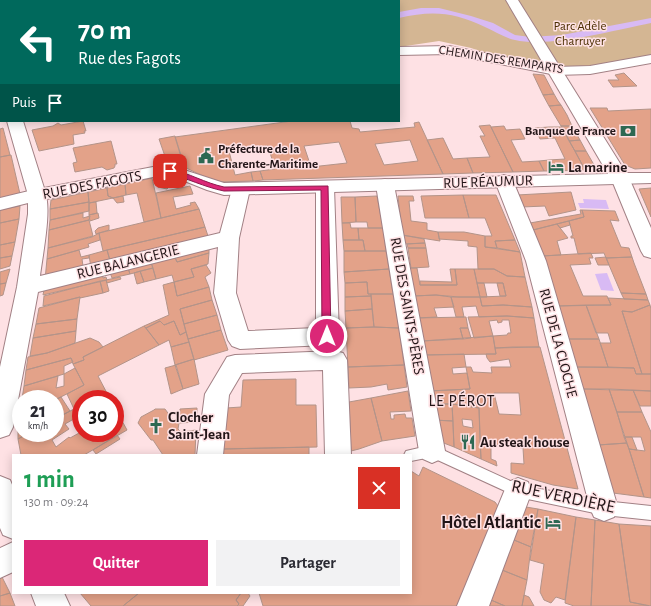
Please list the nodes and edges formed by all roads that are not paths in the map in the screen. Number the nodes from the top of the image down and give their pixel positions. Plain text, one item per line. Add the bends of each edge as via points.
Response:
1 (512, 0) edge
2 (400, 51) edge
3 (651, 59) edge
4 (556, 71) junction
5 (15, 122) edge
6 (620, 178) junction
7 (651, 178) edge
8 (504, 181) junction
9 (385, 185) junction
10 (325, 187) junction
11 (241, 189) junction
12 (37, 195) junction
13 (0, 204) edge
14 (229, 238) junction
15 (650, 246) edge
16 (28, 286) junction
17 (7, 359) edge
18 (0, 427) edge
19 (421, 453) edge
20 (210, 454) edge
21 (338, 454) edge
22 (0, 489) edge
23 (518, 491) junction
24 (604, 508) junction
25 (651, 513) edge
26 (12, 523) edge
27 (12, 557) edge
28 (0, 563) edge
29 (473, 606) edge

1 - 4 street
2 - 4 street, CHEMIN DES REMPARTS via 449,50
3 - 4 street, CHEMIN DES REMPARTS via 590,70
4 - 6 street
5 - 12 street
6 - 7 street, RUE RÉAUMUR
6 - 8 street, RUE RÉAUMUR
6 - 15 street
8 - 9 street, RUE RÉAUMUR
8 - 24 street, RUE DE LA CLOCHE via 536,261
9 - 10 street, RUE RÉAUMUR
9 - 19 street, RUE DES SAINTS-PÈRES
10 - 11 street, RUE DES FAGOTS
10 - 14 street via 327,336 240,340 225,293
11 - 12 street, RUE DES FAGOTS via 212,186 170,171 153,172
11 - 14 street
12 - 13 street, RUE DES FAGOTS
12 - 16 street via 38,214
14 - 16 street, RUE BALANGERIE
16 - 17 street
17 - 18 street
19 - 23 lane, RUE VERDIÈRE
20 - 21 street via 217,394 235,364 335,360
22 - 26 street
23 - 24 lane, RUE VERDIÈRE
23 - 29 street
24 - 25 lane, RUE VERDIÈRE
27 - 28 street

